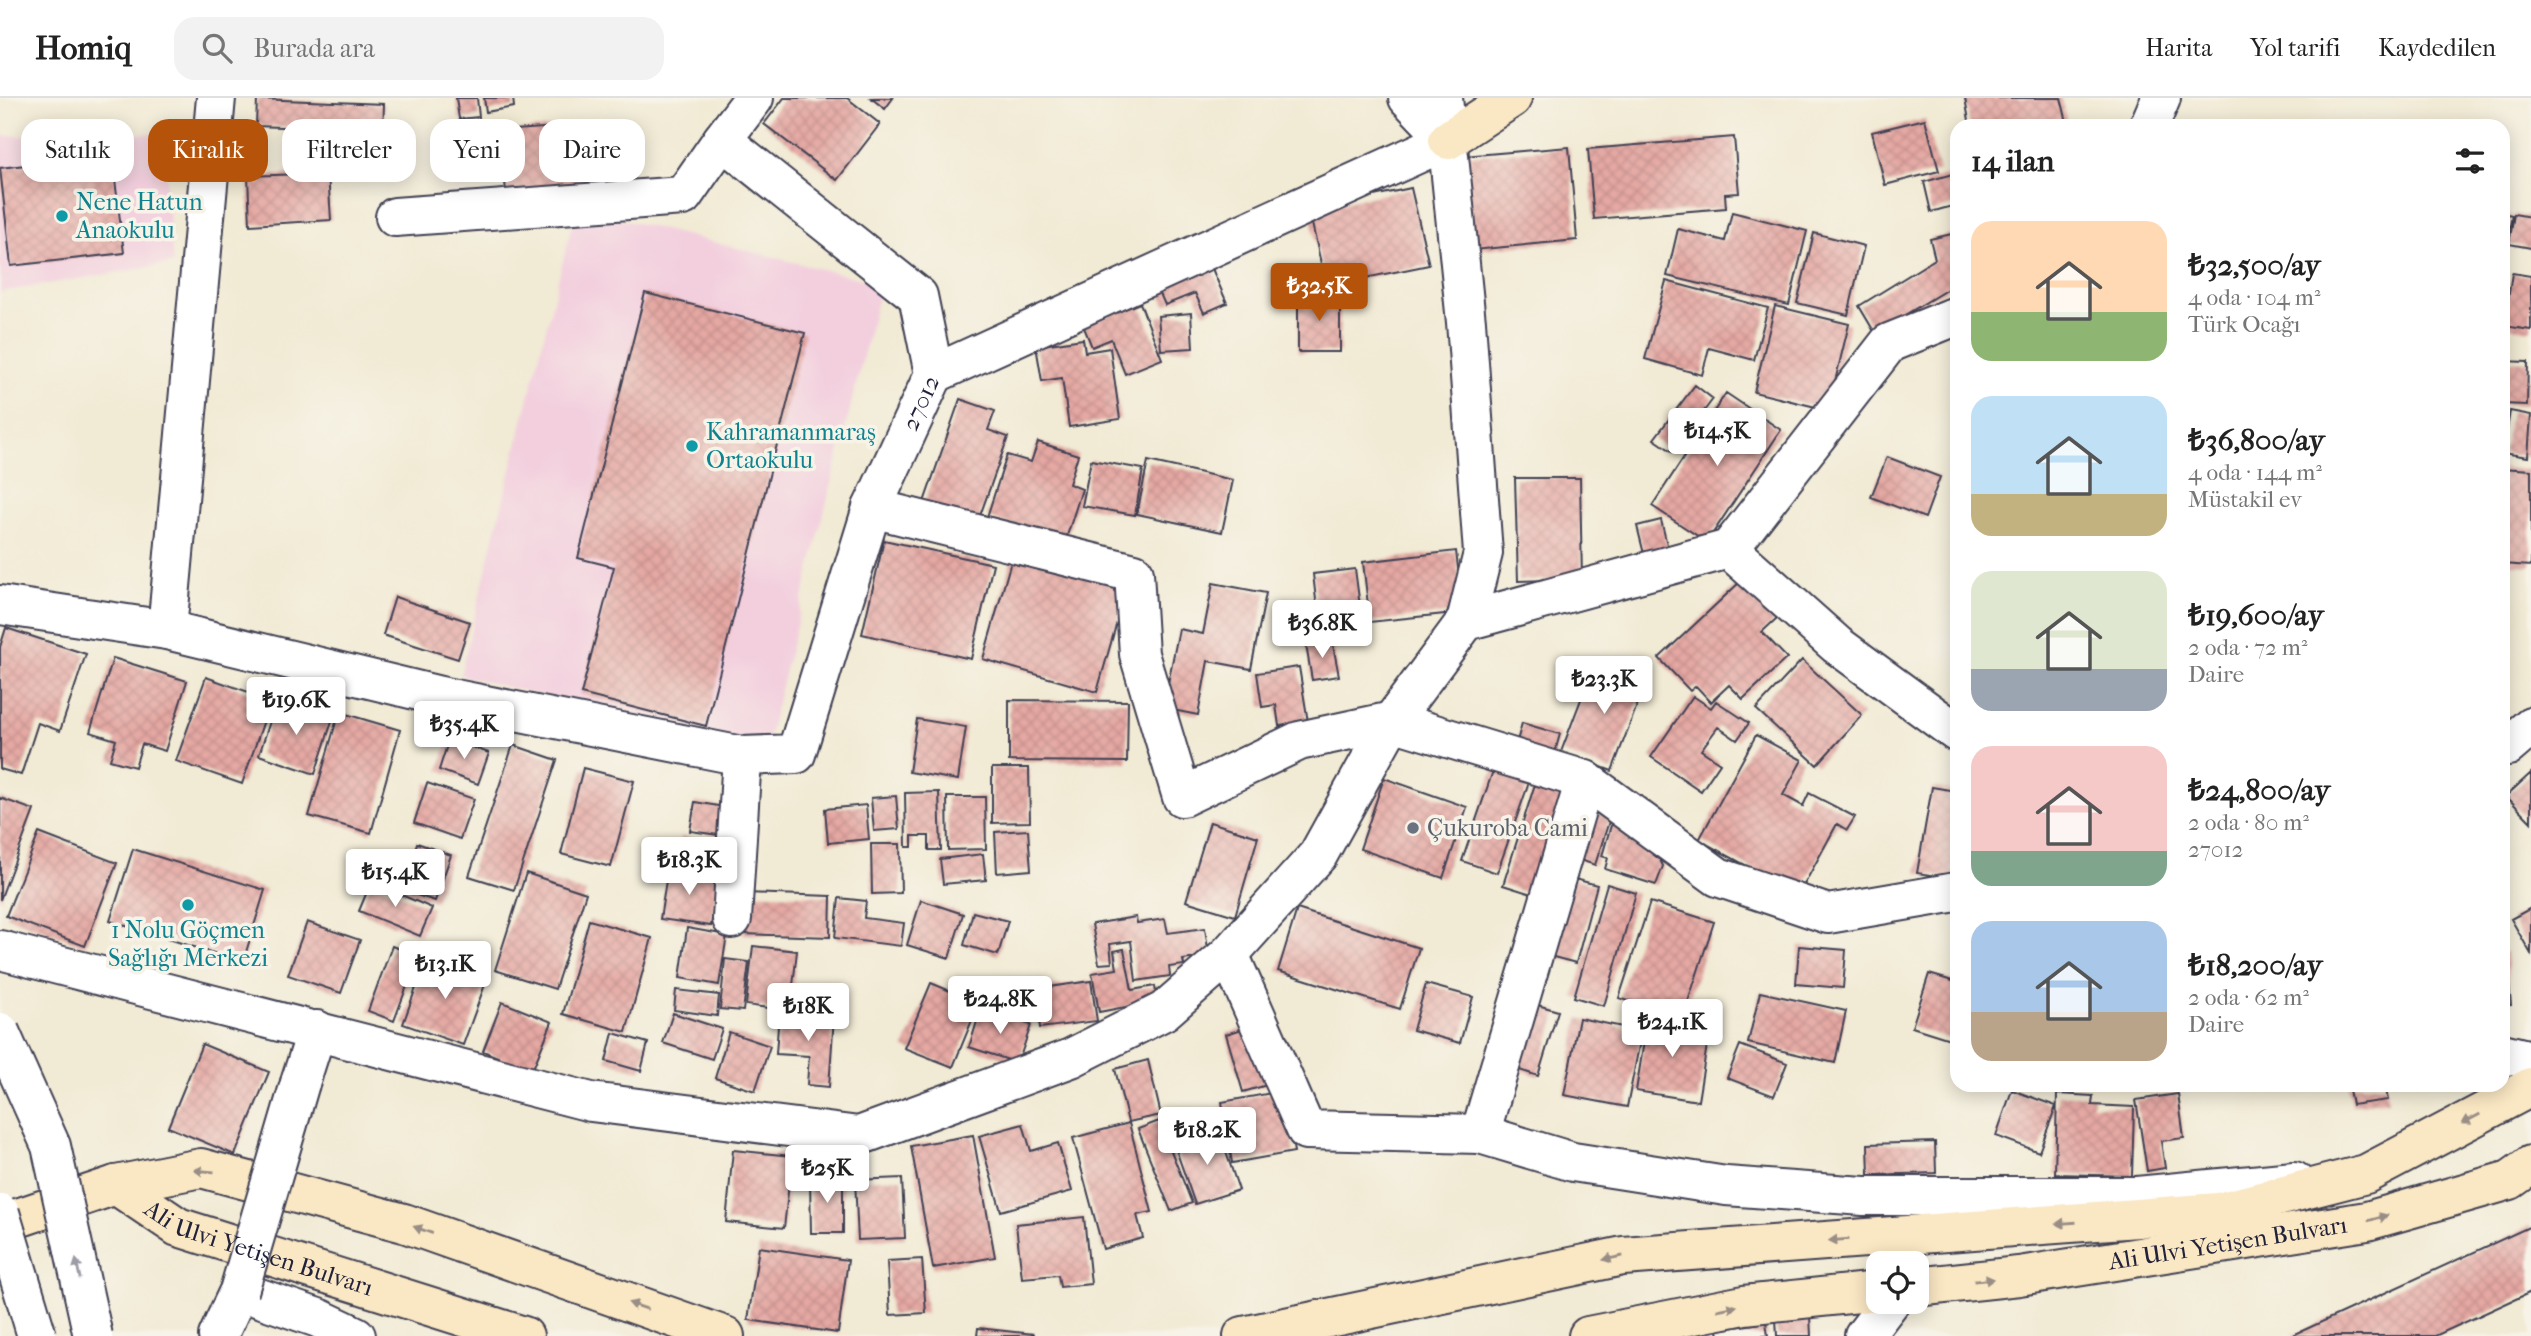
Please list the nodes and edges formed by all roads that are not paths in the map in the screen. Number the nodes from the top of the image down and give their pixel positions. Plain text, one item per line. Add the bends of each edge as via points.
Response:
1 (216, 98) edge
2 (754, 98) edge
3 (1408, 98) edge
4 (1443, 98) edge
5 (1512, 98) edge
6 (2161, 98) edge
7 (2152, 119) edge
8 (722, 140) junction
9 (1448, 140) junction
10 (395, 217) dead end
11 (1950, 318) edge
12 (934, 374) junction
13 (872, 508) junction
14 (1729, 549) junction
15 (0, 605) edge
16 (1466, 621) junction
17 (167, 630) junction
18 (1392, 721) junction
19 (2531, 726) edge
20 (1950, 728) edge
21 (2510, 744) edge
22 (742, 756) junction
23 (1585, 780) junction
24 (1950, 893) edge
25 (732, 919) dead end
26 (0, 950) edge
27 (1229, 954) junction
28 (317, 1030) junction
29 (0, 1032) edge
30 (2510, 1055) edge
31 (2531, 1060) edge
32 (2531, 1087) edge
33 (1480, 1134) junction
34 (2531, 1166) edge
35 (2366, 1174) junction
36 (116, 1185) junction
37 (0, 1213) edge
38 (0, 1224) edge
39 (1929, 1286) edge
40 (239, 1291) junction
41 (1866, 1292) edge
42 (1880, 1314) edge
43 (326, 1327) edge
44 (37, 1336) edge
45 (93, 1336) edge
46 (218, 1336) edge
47 (356, 1336) edge
48 (524, 1336) edge
49 (725, 1336) edge
50 (1243, 1336) edge
51 (1588, 1336) edge
52 (1864, 1336) edge

1 - 17 street
2 - 8 street
3 - 9 street
4 - 9 street
5 - 9 main road
6 - 7 street
8 - 10 street via 683,196
8 - 12 street, 27012 via 919,296
9 - 12 street
9 - 16 street via 1483,553
11 - 14 street via 1889,343
12 - 13 street, 27012
13 - 18 street via 1134,573 1139,654 1181,797 1299,741
13 - 22 street, 27012 via 796,754
14 - 16 street
14 - 20 street via 1837,645
15 - 17 street
16 - 18 street
17 - 22 street via 440,696
18 - 23 street
18 - 27 street via 1318,855
19 - 21 street
22 - 25 street
23 - 24 street via 1718,877 1828,915
23 - 33 street
26 - 28 street
27 - 28 street via 1164,1011 1071,1058 859,1136 591,1102
27 - 33 street via 1306,1130
28 - 40 street, bridge
45 -> 29 street, bridge via 51,1146
30 - 31 street
32 -> 35 main road
33 - 35 street via 1573,1162 1726,1186 1864,1196 2137,1196
39 -> 34 main road, Ali Ulvi Yetişen Bulvarı via 2367,1222 2510,1180
35 -> 50 main road via 2219,1212 1623,1256
36 - 38 main road, Ali Ulvi Yetişen Bulvarı
36 - 48 main road, Ali Ulvi Yetişen Bulvarı via 178,1227
49 -> 36 main road via 404,1223 201,1168
37 - 44 street, bridge
40 - 43 street
40 - 46 street
51 -> 41 main road via 1744,1305
42 - 52 street
43 - 47 street

